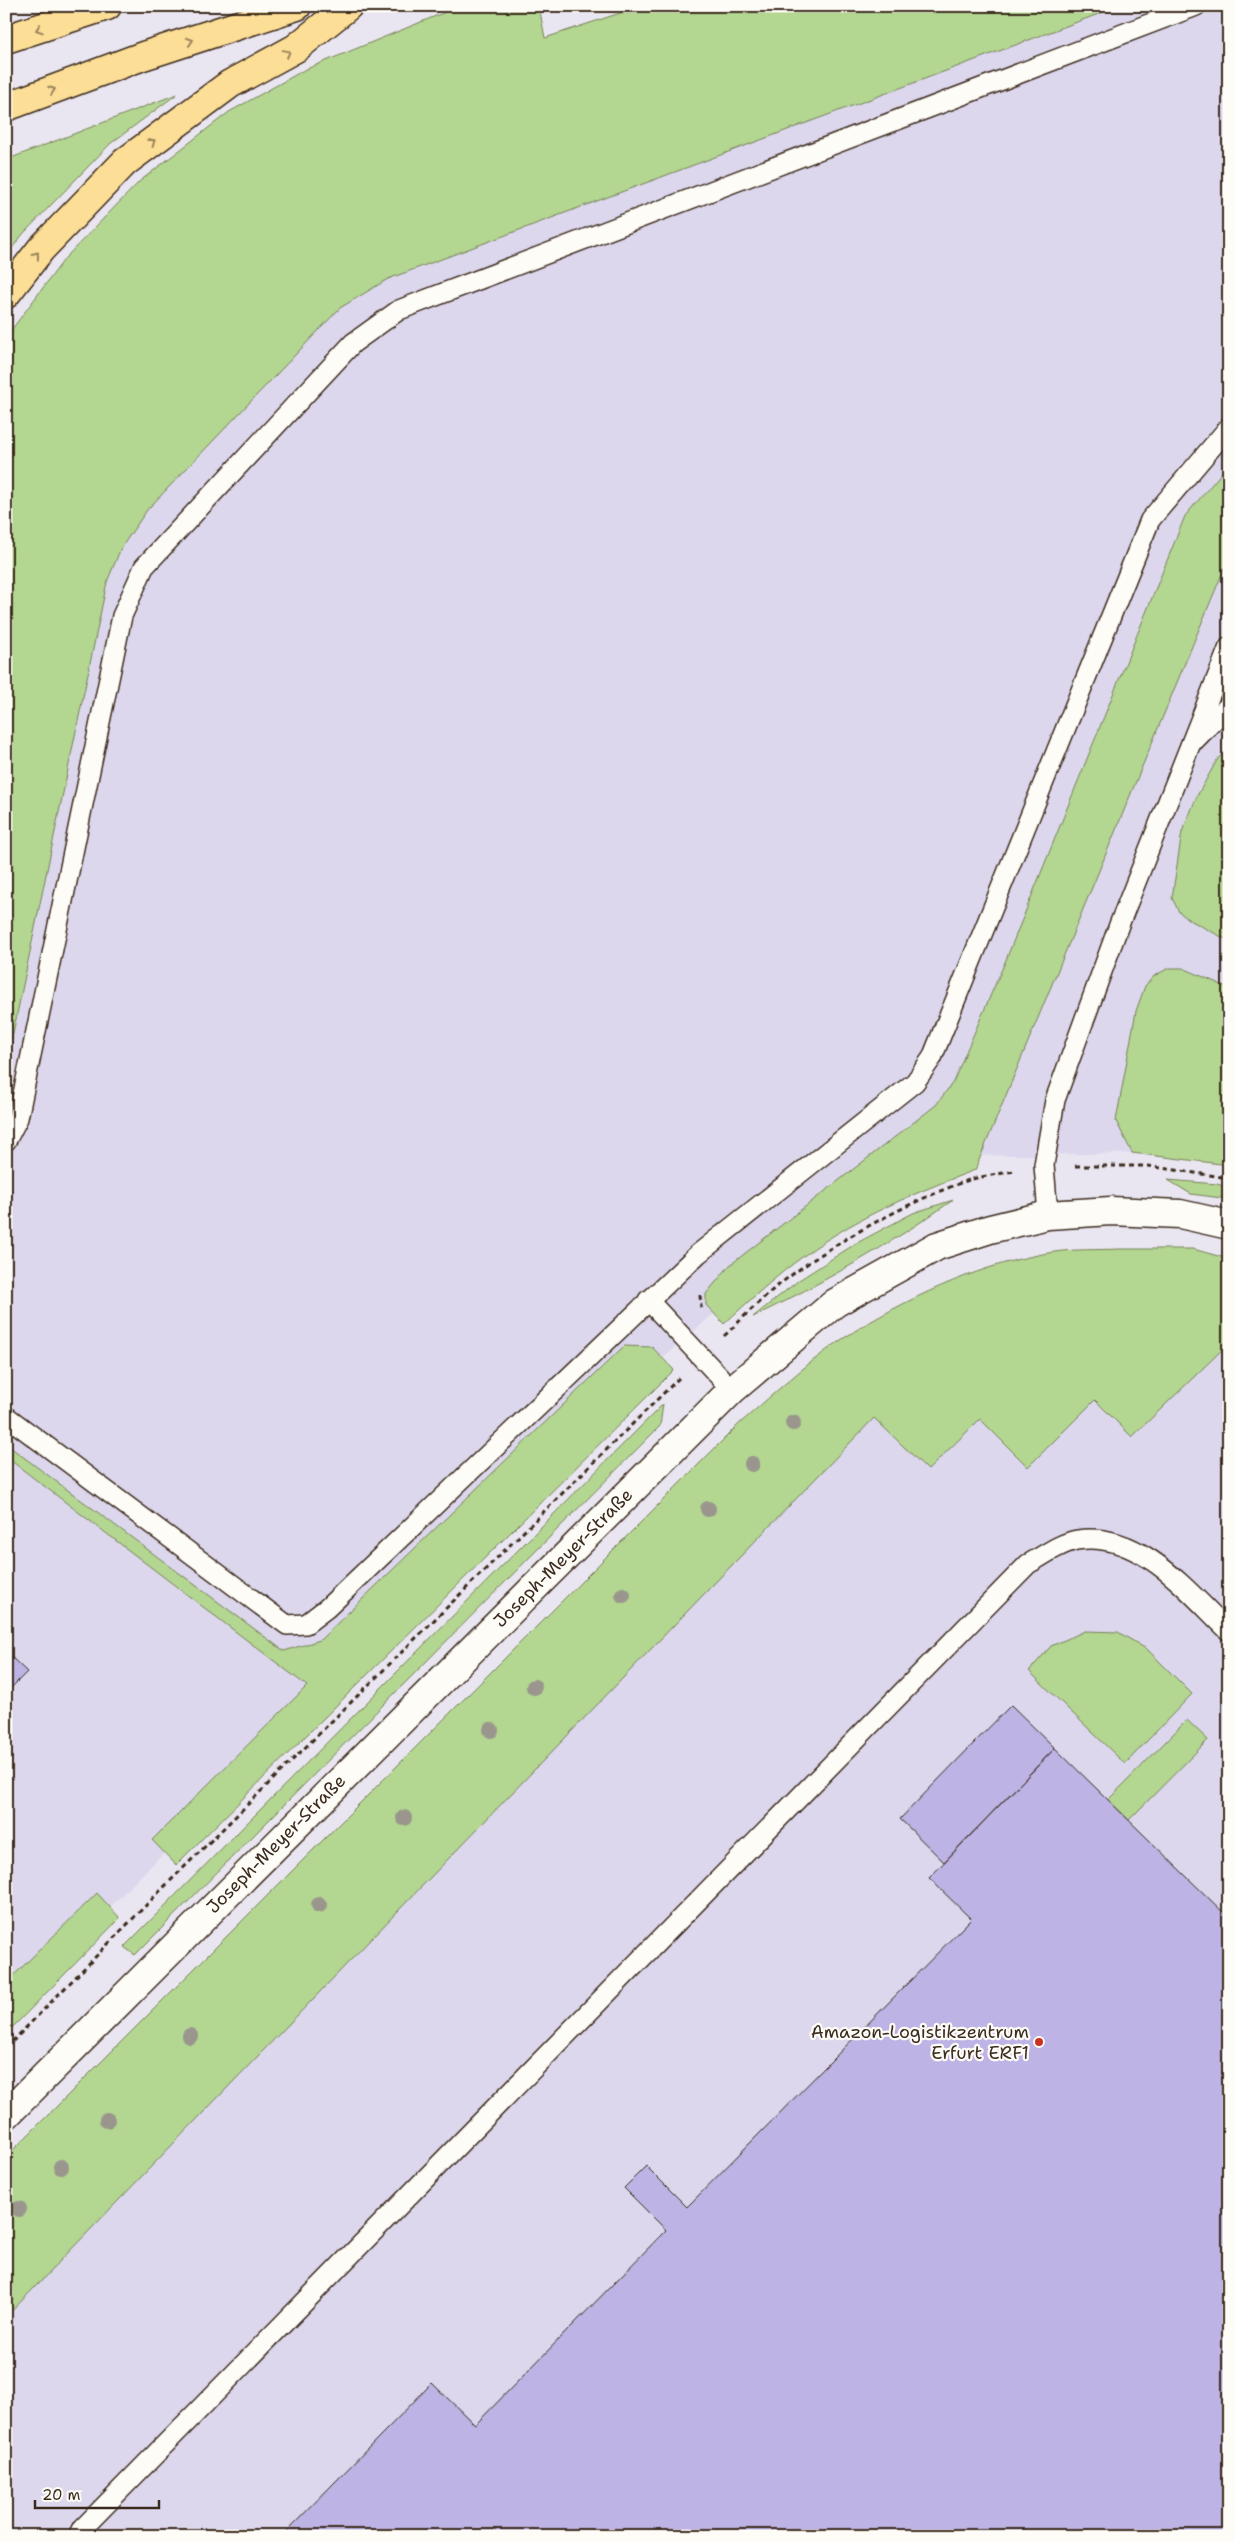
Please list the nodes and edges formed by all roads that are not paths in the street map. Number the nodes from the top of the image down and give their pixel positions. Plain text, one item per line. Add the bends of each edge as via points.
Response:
1 (107, 6) edge
2 (297, 6) edge
3 (348, 6) edge
4 (1196, 6) edge
5 (6, 40) edge
6 (6, 107) edge
7 (6, 294) edge
8 (1229, 427) edge
9 (1229, 647) edge
10 (1229, 705) edge
11 (1189, 746) junction
12 (6, 1141) edge
13 (1048, 1215) junction
14 (1229, 1225) edge
15 (648, 1300) junction
16 (732, 1390) junction
17 (6, 1416) edge
18 (1229, 1631) edge
19 (6, 2115) edge
20 (81, 2532) edge

1 -> 5 highway
6 -> 2 highway via 143,56
7 -> 3 highway via 41,249 125,162 230,84 296,48
4 - 12 lane via 399,310 353,343 144,567 122,616 18,1118
8 - 15 lane via 1150,520 932,1058 915,1082 698,1254
9 - 11 lane
10 - 11 lane
11 - 13 lane via 1054,1100 1044,1165
13 - 14 street, Joseph-Meyer-Straße via 1111,1211 1180,1214
13 - 16 street, Joseph-Meyer-Straße via 937,1246 887,1272 834,1303
15 - 16 lane
15 - 17 lane via 327,1608 306,1624 287,1625
16 - 19 street, Joseph-Meyer-Straße
18 - 20 lane via 1177,1580 1130,1548 1102,1540 1076,1540 1028,1564

